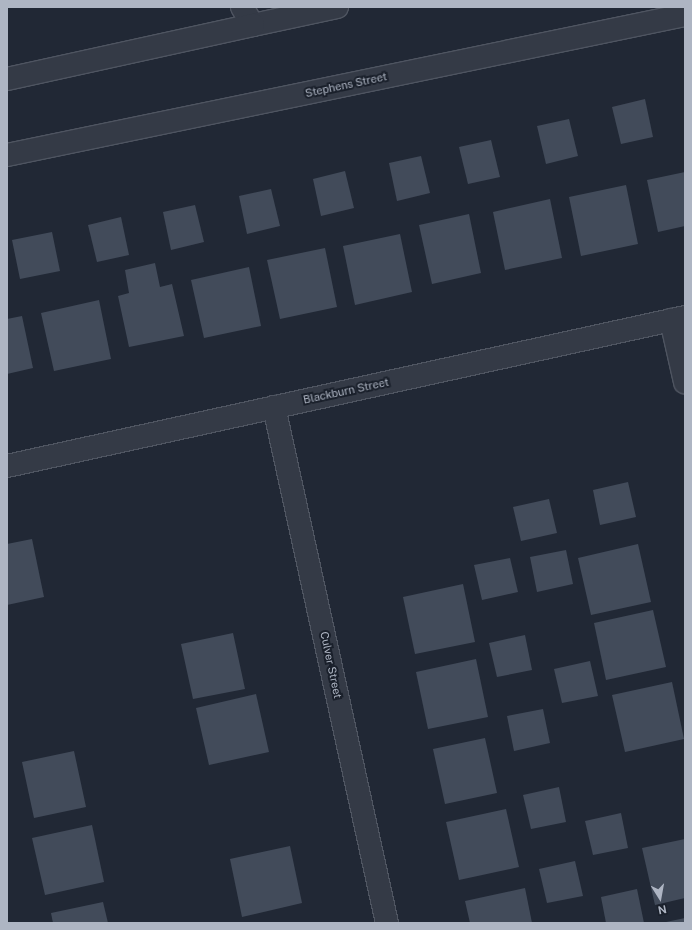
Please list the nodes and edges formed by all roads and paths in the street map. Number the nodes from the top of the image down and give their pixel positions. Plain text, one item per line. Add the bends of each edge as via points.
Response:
1 (242, 7) edge
2 (337, 7) edge
3 (685, 15) edge
4 (253, 25) junction
5 (7, 79) edge
6 (7, 155) edge
7 (678, 319) edge
8 (685, 382) edge
9 (274, 407) junction
10 (7, 466) edge
11 (388, 923) edge

1 - 4 street
2 - 4 street
3 - 6 street, Stephens Street
4 - 5 street
7 - 8 street
7 - 9 street, Blackburn Street
9 - 10 street, Blackburn Street
9 - 11 street, Culver Street

